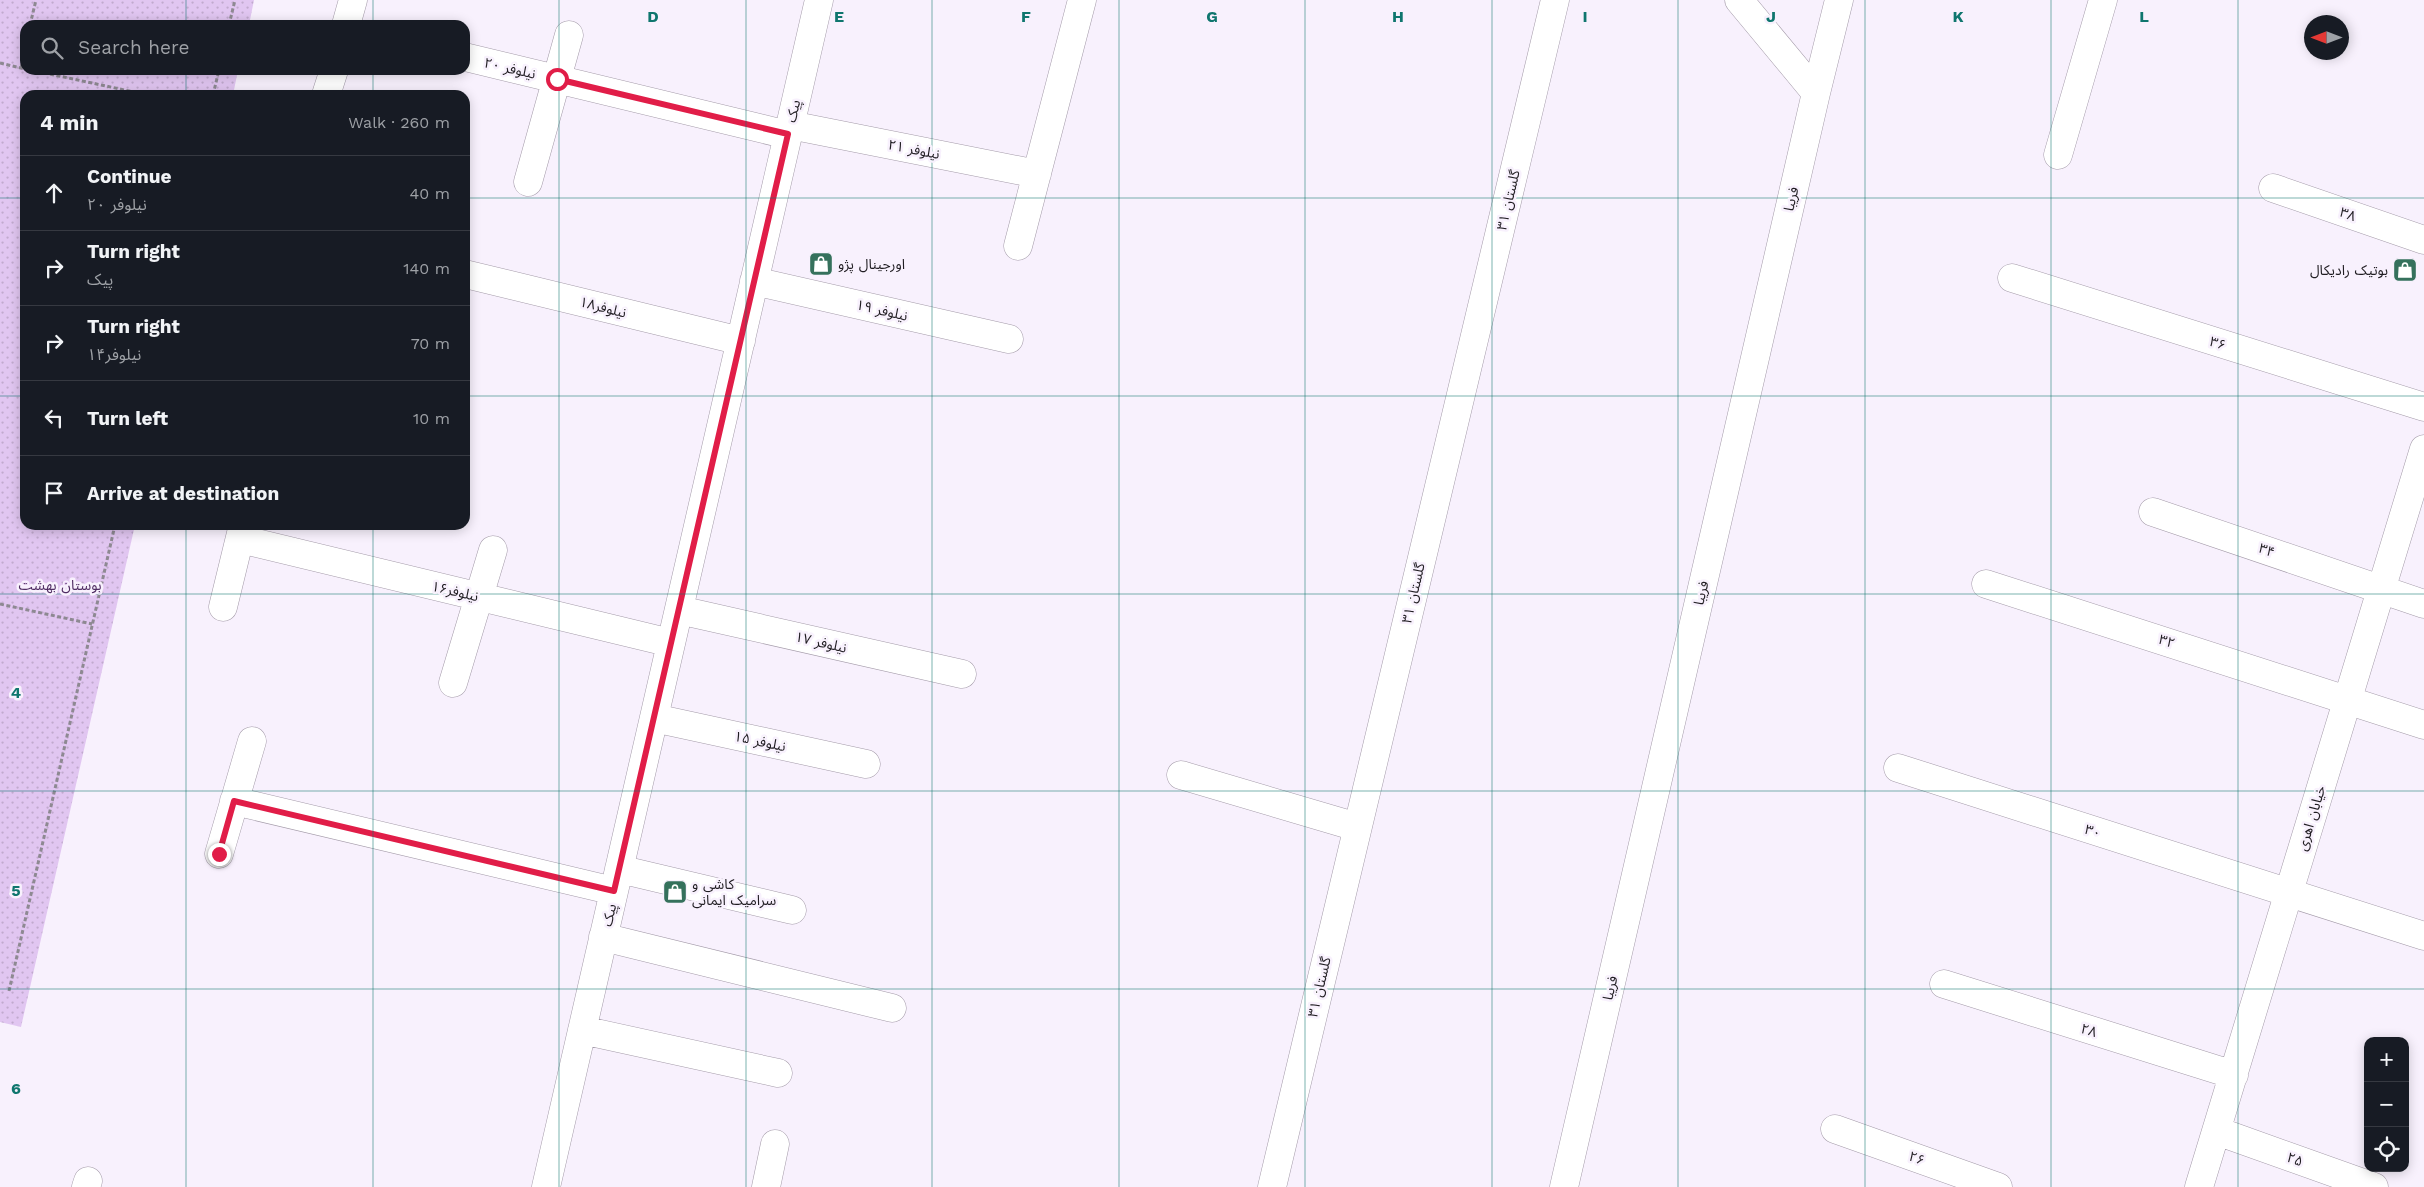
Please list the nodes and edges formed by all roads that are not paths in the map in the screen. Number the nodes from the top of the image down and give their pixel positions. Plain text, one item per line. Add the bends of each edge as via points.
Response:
1 (353, 0) edge
2 (819, 0) edge
3 (1082, 0) edge
4 (1556, 0) edge
5 (1739, 0) edge
6 (1840, 0) edge
7 (2103, 0) edge
8 (347, 20) edge
9 (569, 35) dead end
10 (470, 58) edge
11 (332, 75) edge
12 (557, 79) junction
13 (328, 90) edge
14 (1816, 93) junction
15 (789, 130) junction
16 (2058, 154) dead end
17 (1037, 174) junction
18 (528, 182) dead end
19 (2273, 188) dead end
20 (2424, 240) edge
21 (1018, 246) dead end
22 (470, 275) edge
23 (2012, 278) dead end
24 (754, 281) junction
25 (1009, 339) dead end
26 (741, 341) junction
27 (2424, 408) edge
28 (2424, 450) edge
29 (2153, 512) dead end
30 (242, 532) edge
31 (493, 550) dead end
32 (1986, 584) dead end
33 (2382, 589) junction
34 (479, 596) junction
35 (2424, 604) edge
36 (222, 607) dead end
37 (679, 610) junction
38 (671, 642) junction
39 (962, 674) dead end
40 (453, 683) dead end
41 (2348, 699) junction
42 (654, 718) junction
43 (2424, 724) edge
44 (252, 741) dead end
45 (866, 764) dead end
46 (1898, 768) dead end
47 (1180, 776) dead end
48 (234, 801) junction
49 (1357, 827) junction
50 (219, 854) dead end
51 (617, 880) junction
52 (2288, 894) junction
53 (792, 910) dead end
54 (2424, 936) edge
55 (603, 937) junction
56 (1944, 984) dead end
57 (892, 1008) dead end
58 (582, 1030) junction
59 (778, 1073) dead end
60 (2234, 1075) junction
61 (1835, 1130) dead end
62 (2217, 1130) junction
63 (775, 1144) dead end
64 (546, 1187) edge
65 (766, 1187) edge
66 (1272, 1187) edge
67 (1564, 1187) edge
68 (1998, 1187) edge
69 (2199, 1187) edge
70 (2374, 1187) edge

1 - 8 street
2 - 15 street, پیک
3 - 17 street
4 - 49 street, گلستان ۳۱
5 - 14 street
6 - 14 street, فریبا
7 - 16 street
9 - 12 street
10 - 12 street, نیلوفر ۲۰
11 - 13 street
12 - 15 street, نیلوفر ۲۰
12 - 18 street
14 - 67 street, فریبا
15 - 17 street, نیلوفر ۲۱
15 - 24 street, پیک
17 - 21 street
19 - 20 street, ۳۸
22 - 26 street, نیلوفر۱۸
23 - 27 street, ۳۶
24 - 25 street, نیلوفر ۱۹
24 - 26 street, پیک
26 - 37 street, پیک
28 - 33 street, خیابان اهری
29 - 33 street, ۳۴
30 - 34 street, نیلوفر۱۶
30 - 36 street
31 - 34 street
32 - 41 street, ۳۲
33 - 35 street, ۳۴
33 - 41 street, خیابان اهری
34 - 38 street, نیلوفر۱۶
34 - 40 street
37 - 38 street, پیک
37 - 39 street, نیلوفر ۱۷
38 - 42 street, پیک
41 - 43 street, ۳۲
41 - 52 street, خیابان اهری
42 - 45 street, نیلوفر ۱۵
42 - 51 street, پیک
44 - 48 street
46 - 52 street, ۳۰
47 - 49 street
48 - 50 street
48 - 51 street
49 - 66 street, گلستان ۳۱
51 - 53 street
51 - 55 street, پیک
52 - 54 street, ۳۰
52 - 60 street, خیابان اهری
55 - 57 street
55 - 58 street, پیک
56 - 60 street, ۲۸
58 - 59 street
58 - 64 street, پیک
60 - 62 street, خیابان اهری
61 - 68 street, ۲۶
62 - 69 street, خیابان اهری
62 - 70 street, ۲۵
63 - 65 street

